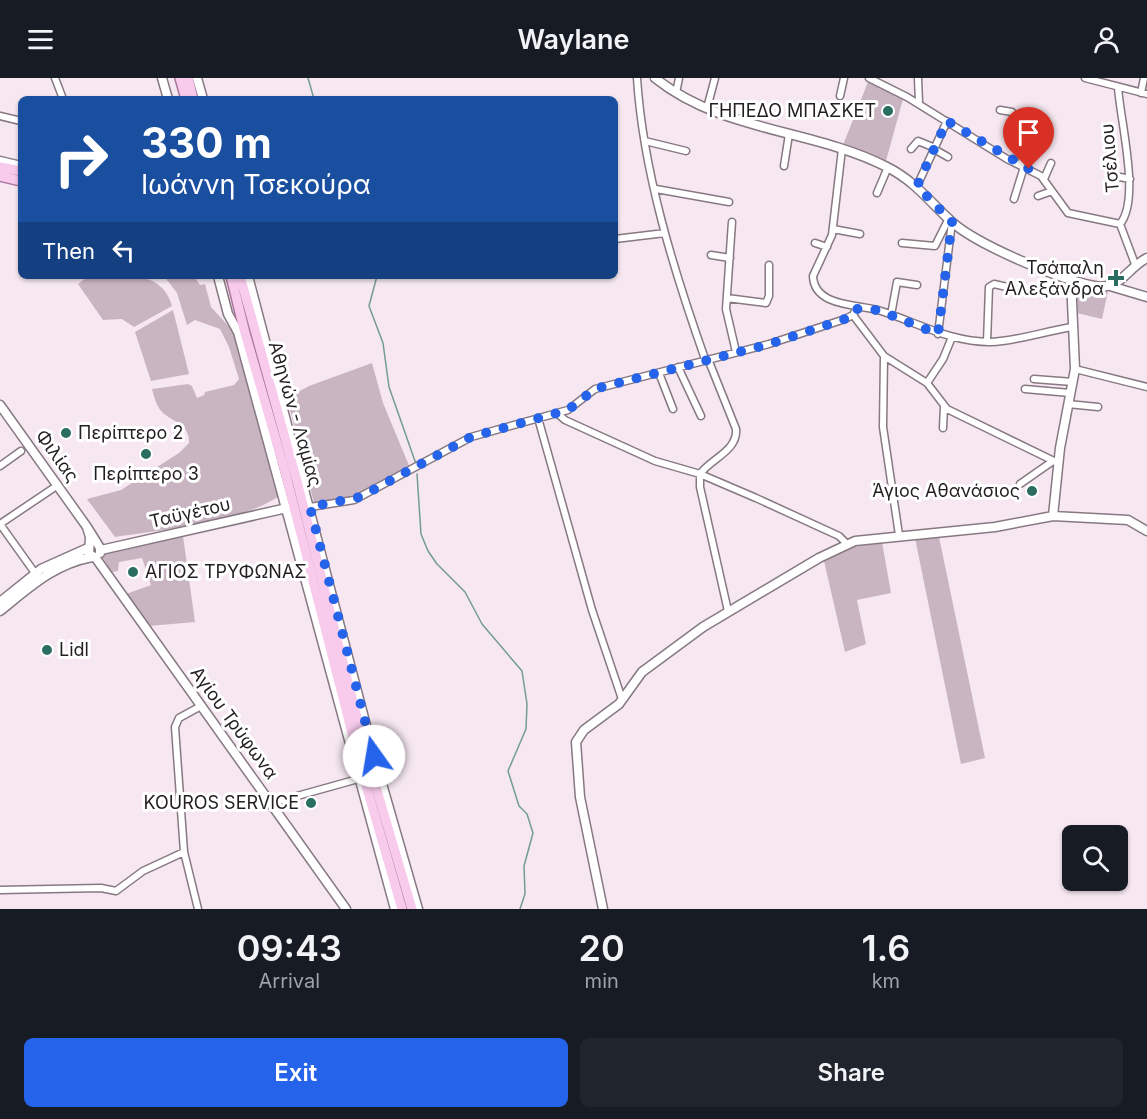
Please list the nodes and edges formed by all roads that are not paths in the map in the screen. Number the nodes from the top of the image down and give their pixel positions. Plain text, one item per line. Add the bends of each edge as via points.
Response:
1 (55, 78) edge
2 (162, 78) edge
3 (178, 78) edge
4 (188, 78) edge
5 (196, 78) edge
6 (637, 78) edge
7 (655, 78) edge
8 (679, 78) edge
9 (715, 78) edge
10 (844, 78) edge
11 (869, 78) edge
12 (918, 78) edge
13 (1085, 78) edge
14 (1144, 78) edge
15 (1118, 87) junction
16 (675, 93) junction
17 (1144, 93) edge
18 (62, 96) edge
19 (166, 96) edge
20 (187, 96) edge
21 (188, 96) edge
22 (202, 96) edge
23 (840, 96) dead end
24 (918, 103) junction
25 (707, 108) junction
26 (1000, 110) dead end
27 (0, 117) edge
28 (18, 120) edge
29 (947, 121) junction
30 (789, 134) junction
31 (645, 141) junction
32 (934, 148) junction
33 (842, 149) junction
34 (911, 149) dead end
35 (686, 151) dead end
36 (948, 157) dead end
37 (0, 161) edge
38 (1051, 163) dead end
39 (18, 165) edge
40 (784, 166) dead end
41 (1022, 166) junction
42 (0, 167) edge
43 (888, 167) junction
44 (18, 170) edge
45 (0, 176) edge
46 (1115, 176) dead end
47 (1044, 179) junction
48 (1130, 179) junction
49 (18, 180) edge
50 (917, 186) junction
51 (656, 189) junction
52 (1052, 191) junction
53 (877, 193) dead end
54 (1038, 196) dead end
55 (1014, 199) dead end
56 (729, 202) dead end
57 (950, 220) junction
58 (732, 222) dead end
59 (1120, 224) junction
60 (833, 229) junction
61 (665, 233) junction
62 (860, 234) dead end
63 (618, 239) edge
64 (815, 243) dead end
65 (902, 243) dead end
66 (827, 247) junction
67 (711, 255) dead end
68 (730, 258) junction
69 (1147, 258) edge
70 (770, 264) dead end
71 (1135, 264) junction
72 (219, 279) edge
73 (232, 279) edge
74 (241, 279) edge
75 (249, 279) edge
76 (1071, 279) junction
77 (917, 285) dead end
78 (1110, 286) junction
79 (1007, 287) dead end
80 (1147, 297) edge
81 (727, 298) junction
82 (855, 312) junction
83 (891, 315) junction
84 (1072, 327) junction
85 (938, 334) junction
86 (952, 337) junction
87 (987, 342) junction
88 (736, 352) junction
89 (884, 356) junction
90 (706, 359) junction
91 (678, 367) junction
92 (1075, 369) junction
93 (659, 373) junction
94 (1034, 379) dead end
95 (1073, 382) junction
96 (927, 383) junction
97 (1147, 387) edge
98 (1025, 388) dead end
99 (1070, 393) junction
100 (1068, 404) junction
101 (0, 405) edge
102 (944, 406) junction
103 (1098, 407) dead end
104 (673, 409) dead end
105 (557, 413) junction
106 (701, 416) dead end
107 (538, 418) junction
108 (943, 428) dead end
109 (21, 451) dead end
110 (1056, 462) junction
111 (0, 466) edge
112 (700, 474) junction
113 (1020, 484) dead end
114 (58, 485) junction
115 (310, 507) junction
116 (287, 508) junction
117 (1053, 516) junction
118 (0, 524) edge
119 (1147, 531) edge
120 (899, 535) junction
121 (847, 544) junction
122 (94, 550) junction
123 (35, 573) junction
124 (0, 602) edge
125 (0, 611) edge
126 (728, 611) junction
127 (622, 699) junction
128 (201, 706) junction
129 (358, 779) junction
130 (272, 804) junction
131 (184, 852) junction
132 (0, 890) edge
133 (198, 909) edge
134 (346, 909) edge
135 (394, 909) edge
136 (402, 909) edge
137 (412, 909) edge
138 (418, 909) edge
139 (603, 909) edge

1 - 18 street
2 - 19 street
3 - 20 main road
4 - 21 main road
5 - 22 street
6 - 31 street
7 - 16 street
8 - 16 street
9 - 25 street
10 - 23 street
11 - 24 street
12 - 24 street
13 - 15 street
14 - 17 street
15 - 17 street
15 - 48 street, Τσέλιου
16 - 25 street
24 - 29 street
25 - 30 street
26 - 41 street via 1012,112 1017,122 1024,147
27 - 28 street
29 - 32 street
29 - 41 street
30 - 33 street
30 - 40 street
31 - 35 street
31 - 51 street
32 - 34 street via 918,141
32 - 36 street
32 - 50 street
33 - 43 street
33 - 60 street
37 - 39 street
38 - 47 street
41 - 47 street
41 - 55 street
42 - 44 main road
43 - 50 street
43 - 53 street
45 - 49 main road
46 - 48 street
47 - 52 street
48 - 59 street, Τσέλιου
50 - 57 street
51 - 56 street
51 - 61 street
52 - 54 street
52 - 59 street via 1068,213
57 - 65 street via 935,246
57 - 76 street via 977,239
57 - 85 street
58 - 68 street
59 - 71 street
60 - 62 street
60 - 66 street
61 - 63 street
61 - 90 street
64 - 66 street
66 - 82 street via 815,270 814,283 830,298
67 - 68 street
68 - 81 street
69 - 71 street
70 - 81 street via 766,303
71 - 78 street
72 - 116 street via 228,314 238,332
73 - 136 main road, Αθηνών - Λαμίας
74 - 137 main road, Αθηνών - Λαμίας via 366,753
75 - 115 street
76 - 78 street via 1092,286
76 - 84 street
77 - 83 street via 897,282
78 - 80 street
79 - 87 street via 989,287
81 - 88 street via 726,315
82 - 83 street via 878,310
82 - 88 street via 819,328
82 - 89 street
83 - 85 street
84 - 87 street
84 - 92 street
85 - 86 street
86 - 87 street
86 - 96 street
88 - 90 street
89 - 96 street
89 - 120 street via 883,427
90 - 91 street
90 - 112 street via 737,435
91 - 93 street
91 - 106 street
92 - 95 street
92 - 97 street
93 - 104 street
93 - 105 street via 595,389 575,406
94 - 95 street
95 - 99 street
96 - 102 street
98 - 99 street
99 - 100 street
100 - 103 street
100 - 110 street
101 - 114 street, Φιλίας
102 - 108 street
102 - 110 street via 961,418
105 - 107 street
105 - 112 street via 640,455
107 - 115 street via 471,437 354,500
107 - 127 street
109 - 111 street
110 - 113 street
110 - 117 street
112 - 121 street via 839,536
112 - 126 street
114 - 118 street
114 - 122 street, Φιλίας via 87,527
115 - 138 street
116 - 122 street, Ταϋγέτου
116 - 129 street
117 - 119 street via 1128,520
117 - 120 street via 995,527
118 - 123 street
120 - 121 street
121 - 126 street
122 - 123 street, Ταϋγέτου via 56,560
122 - 125 street, Ταϋγέτου via 49,572
122 - 128 street, Αγίου Τρύφωνα
123 - 124 street, Ταϋγέτου
126 - 127 street via 642,672
127 - 139 street via 584,730 576,742 580,796
128 - 130 street, Αγίου Τρύφωνα
128 - 131 street via 179,718 175,726
129 - 130 street
129 - 135 street
130 - 134 street, Αγίου Τρύφωνα
131 - 132 street via 143,871 116,891
131 - 133 street

